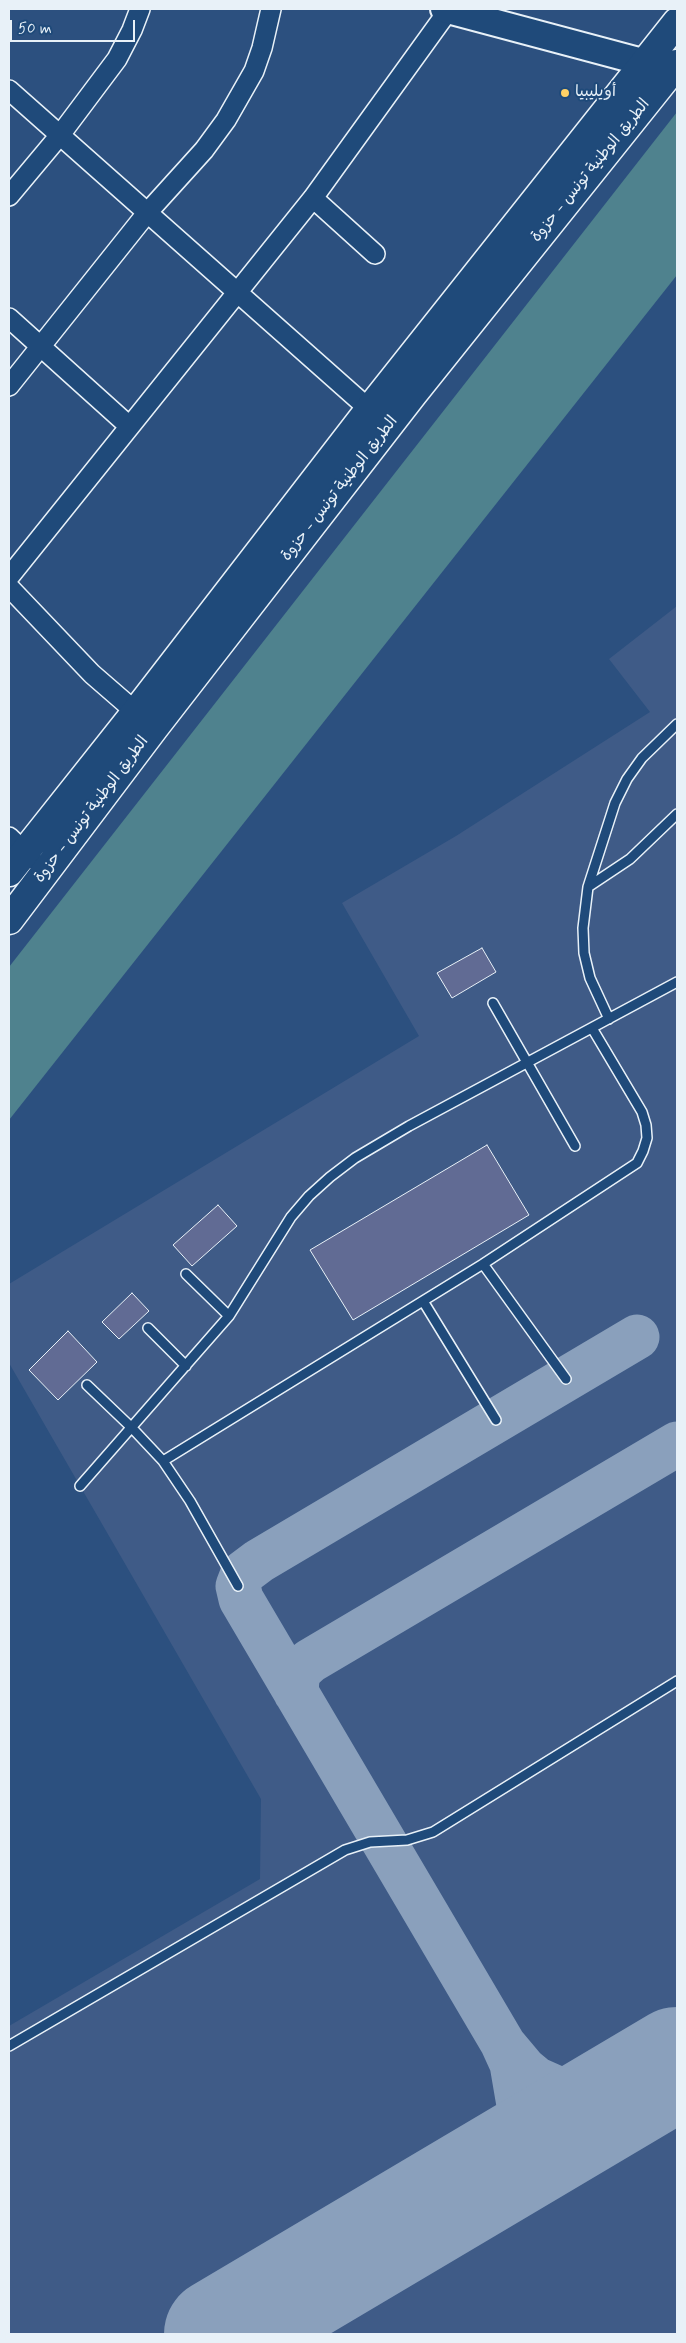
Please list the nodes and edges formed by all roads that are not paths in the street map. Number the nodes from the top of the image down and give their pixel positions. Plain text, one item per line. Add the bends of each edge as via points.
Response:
1 (140, 9) edge
2 (271, 9) edge
3 (446, 10) edge
4 (677, 22) edge
5 (645, 64) junction
6 (675, 67) edge
7 (9, 90) edge
8 (60, 134) junction
9 (9, 196) edge
10 (314, 198) junction
11 (147, 213) junction
12 (375, 254) dead end
13 (237, 293) junction
14 (9, 318) edge
15 (40, 346) junction
16 (9, 386) edge
17 (379, 418) junction
18 (130, 426) junction
19 (9, 577) edge
20 (9, 586) edge
21 (145, 720) junction
22 (677, 724) edge
23 (677, 814) edge
24 (14, 854) edge
25 (46, 872) junction
26 (588, 887) junction
27 (9, 920) edge
28 (677, 982) edge
29 (493, 1003) dead end
30 (609, 1019) junction
31 (592, 1028) junction
32 (527, 1062) junction
33 (575, 1146) dead end
34 (483, 1264) junction
35 (186, 1274) dead end
36 (423, 1301) junction
37 (229, 1316) junction
38 (148, 1328) dead end
39 (186, 1366) junction
40 (566, 1379) dead end
41 (87, 1385) dead end
42 (496, 1420) dead end
43 (132, 1428) junction
44 (162, 1462) junction
45 (80, 1486) dead end
46 (238, 1586) dead end
47 (677, 1681) edge
48 (9, 2046) edge

1 - 8 street via 117,59
2 - 11 street via 262,48 244,91 204,150
3 - 5 street
3 - 10 street
4 - 5 main road, الطريق الوطنية تونس - حزوة
5 - 6 street
5 - 17 main road, الطريق الوطنية تونس - حزوة
6 - 17 main road, الطريق الوطنية تونس - حزوة via 543,230
7 - 8 street
8 - 9 street
8 - 11 street
10 - 12 street
10 - 13 street
11 - 13 street
11 - 15 street
13 - 17 street
13 - 18 street
14 - 15 street
15 - 16 street
15 - 18 street
17 - 21 main road, الطريق الوطنية تونس - حزوة
18 - 19 street
20 - 21 street via 92,674
21 - 24 main road, الطريق الوطنية تونس - حزوة
21 - 25 main road, الطريق الوطنية تونس - حزوة
22 - 26 lane via 642,758 627,780 609,819
23 - 26 lane via 630,860
24 - 25 street
25 - 27 main road, الطريق الوطنية تونس - حزوة
26 - 30 lane via 582,928 584,953 590,978
28 - 30 lane
29 - 32 lane
30 - 31 lane
31 - 32 lane
31 - 34 lane via 642,1112 647,1138 643,1151 637,1163 627,1171
32 - 33 lane
32 - 37 lane via 382,1141 330,1177 292,1217
34 - 36 lane
34 - 40 lane
35 - 37 lane
36 - 42 lane
36 - 44 lane
37 - 39 lane
38 - 39 lane
39 - 43 lane
41 - 43 lane
43 - 44 lane
43 - 45 lane
44 - 46 lane via 190,1501
47 - 48 lane via 433,1832 407,1840 370,1842 345,1850

